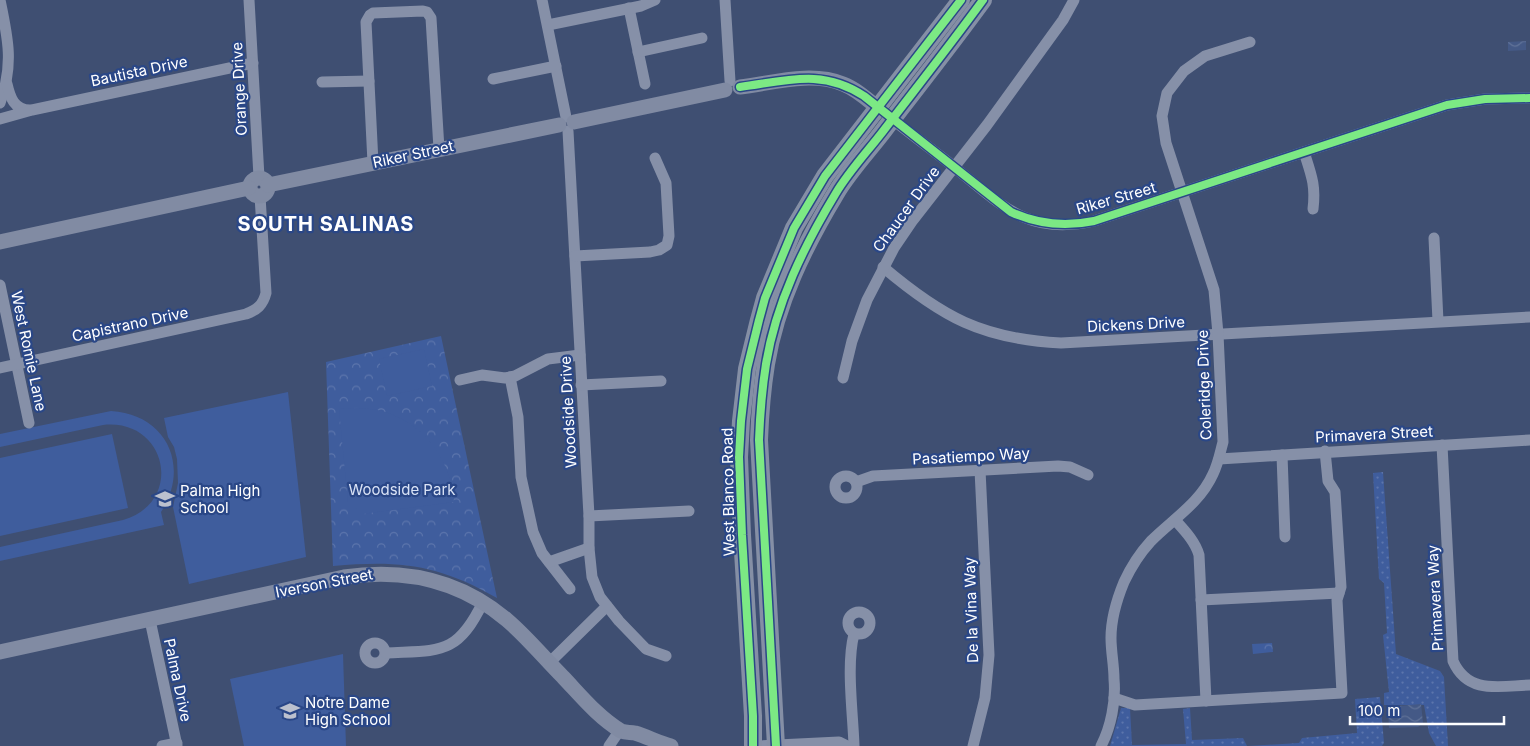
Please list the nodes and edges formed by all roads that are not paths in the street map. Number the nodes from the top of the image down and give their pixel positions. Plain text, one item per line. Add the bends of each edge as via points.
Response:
1 (0, 0) edge
2 (249, 0) edge
3 (542, 0) edge
4 (655, 0) edge
5 (725, 0) edge
6 (961, 0) edge
7 (982, 0) edge
8 (1074, 0) edge
9 (629, 8) junction
10 (548, 25) junction
11 (702, 38) dead end
12 (1250, 42) dead end
13 (638, 52) junction
14 (253, 62) junction
15 (556, 66) junction
16 (493, 79) dead end
17 (7, 80) junction
18 (369, 81) junction
19 (322, 82) dead end
20 (646, 84) dead end
21 (732, 86) junction
22 (1530, 98) edge
23 (0, 103) edge
24 (878, 108) junction
25 (32, 110) junction
26 (0, 119) edge
27 (892, 119) junction
28 (566, 124) junction
29 (439, 149) junction
30 (1304, 152) junction
31 (655, 158) dead end
32 (373, 162) junction
33 (955, 168) junction
34 (259, 187) junction
35 (1182, 192) junction
36 (1313, 209) dead end
37 (1434, 238) dead end
38 (0, 243) edge
39 (575, 256) junction
40 (883, 267) junction
41 (0, 284) edge
42 (262, 302) joint
43 (1530, 317) edge
44 (1438, 321) junction
45 (1218, 334) junction
46 (580, 355) junction
47 (17, 364) junction
48 (0, 368) edge
49 (510, 377) junction
50 (843, 378) dead end
51 (460, 380) dead end
52 (661, 381) dead end
53 (582, 385) junction
54 (29, 423) dead end
55 (1530, 440) edge
56 (1442, 445) junction
57 (1325, 452) junction
58 (1282, 455) junction
59 (1219, 459) junction
60 (980, 470) junction
61 (1088, 475) dead end
62 (856, 482) dead end
63 (689, 511) dead end
64 (589, 516) junction
65 (1175, 520) junction
66 (1285, 537) dead end
67 (589, 548) junction
68 (549, 562) junction
69 (570, 589) dead end
70 (1339, 593) junction
71 (1201, 600) junction
72 (483, 602) junction
73 (607, 606) junction
74 (150, 620) junction
75 (854, 634) dead end
76 (0, 652) edge
77 (386, 653) dead end
78 (666, 656) dead end
79 (549, 663) junction
80 (1530, 685) edge
81 (1114, 698) junction
82 (1206, 701) junction
83 (623, 732) junction
84 (177, 744) edge
85 (162, 746) edge
86 (609, 746) edge
87 (641, 746) edge
88 (671, 746) edge
89 (753, 746) edge
90 (770, 746) edge
91 (847, 746) edge
92 (854, 746) edge
93 (973, 746) edge
94 (1101, 746) edge

1 - 17 street via 8,43
2 - 14 street, Orange Drive
3 - 10 street, Woodside Drive
4 - 9 street
5 - 21 street
6 - 24 main road, West Blanco Road
7 - 27 main road
8 - 33 street, Chaucer Drive via 1063,20
9 - 10 street
9 - 13 street
10 - 15 street, Woodside Drive
11 - 13 street
12 - 35 street, Coleridge Drive via 1198,60 1184,71 1167,93 1163,129
13 - 20 street
14 - 25 street, Bautista Drive
14 - 34 street, Orange Drive
15 - 16 street
15 - 28 street, Woodside Drive
17 - 23 street
17 - 25 street via 15,104
18 - 19 street
18 - 29 street via 366,22 370,15 427,12 432,21
18 - 32 street
21 - 24 street, Riker Street via 808,78 827,80 854,90
21 - 28 street, Riker Street
22 - 30 street, Riker Street via 1485,99 1447,105
24 - 27 street, Riker Street
24 - 89 main road, West Blanco Road via 825,176 794,228 765,298 747,370 739,457
25 - 26 street, Bautista Drive
27 - 33 street, Riker Street
27 - 90 main road via 836,192 798,263 778,316 766,364 759,440
28 - 29 street, Riker Street
28 - 39 street, Woodside Drive
29 - 32 street, Riker Street
30 - 35 street, Riker Street
30 - 36 street via 1314,181
31 - 39 street via 666,183 669,236 666,245 650,252
32 - 34 street, Riker Street
33 - 35 street, Riker Street via 1011,212 1052,224 1094,221
33 - 40 street, Chaucer Drive via 913,220
34 - 38 street, Riker Street
34 - 42 street, Orange Drive via 266,293
35 - 45 street, Coleridge Drive via 1214,290
37 - 44 street
39 - 46 street, Woodside Drive
40 - 45 street, Dickens Drive via 910,290 953,318 1015,339 1061,343
40 - 50 street, Chaucer Drive via 863,309
41 - 47 street, West Romie Lane
42 - 47 street, Capistrano Drive via 256,310 246,314
43 - 44 street, Dickens Drive
44 - 45 street, Dickens Drive
45 - 59 street, Coleridge Drive via 1223,417
46 - 49 street via 548,359
46 - 53 street, Woodside Drive
47 - 48 street, Capistrano Drive
47 - 54 street, West Romie Lane
49 - 51 street via 482,375
49 - 68 street via 518,417 524,496 535,541
52 - 53 street
53 - 64 street, Woodside Drive
55 - 56 street, Primavera Street
56 - 57 street, Primavera Street
56 - 80 street, Primavera Way via 1453,661 1464,677 1476,685
57 - 58 street, Primavera Street
57 - 70 street via 1328,481 1335,492
58 - 59 street, Primavera Street
58 - 66 street
59 - 65 street, Coleridge Drive via 1204,489
60 - 61 street, Pasatiempo Way via 1070,466
60 - 62 street, Pasatiempo Way via 873,476
60 - 93 street, De la Vina Way via 989,654 985,698
63 - 64 street
64 - 67 street, Woodside Drive
65 - 71 street via 1197,548
65 - 81 street, Coleridge Drive via 1136,561 1119,596 1111,637
67 - 68 street
67 - 73 street, Woodside Drive via 592,577
68 - 69 street
70 - 71 street
70 - 82 street via 1342,693
71 - 82 street
72 - 74 street, Iverson Street via 437,581 379,573 306,584
72 - 77 street via 469,627 448,646
72 - 79 street, Iverson Street via 513,625
73 - 78 street, Woodside Drive via 646,649
73 - 79 street
74 - 76 street, Iverson Street
74 - 84 street, Palma Drive
75 - 92 street via 851,662
79 - 83 street, Iverson Street via 590,706
81 - 82 street via 1135,705
81 - 94 street, Coleridge Drive
83 - 86 street
83 - 87 street, Iverson Street
83 - 88 street, Iverson Street via 633,732
84 - 85 street
90 - 91 street via 839,742

